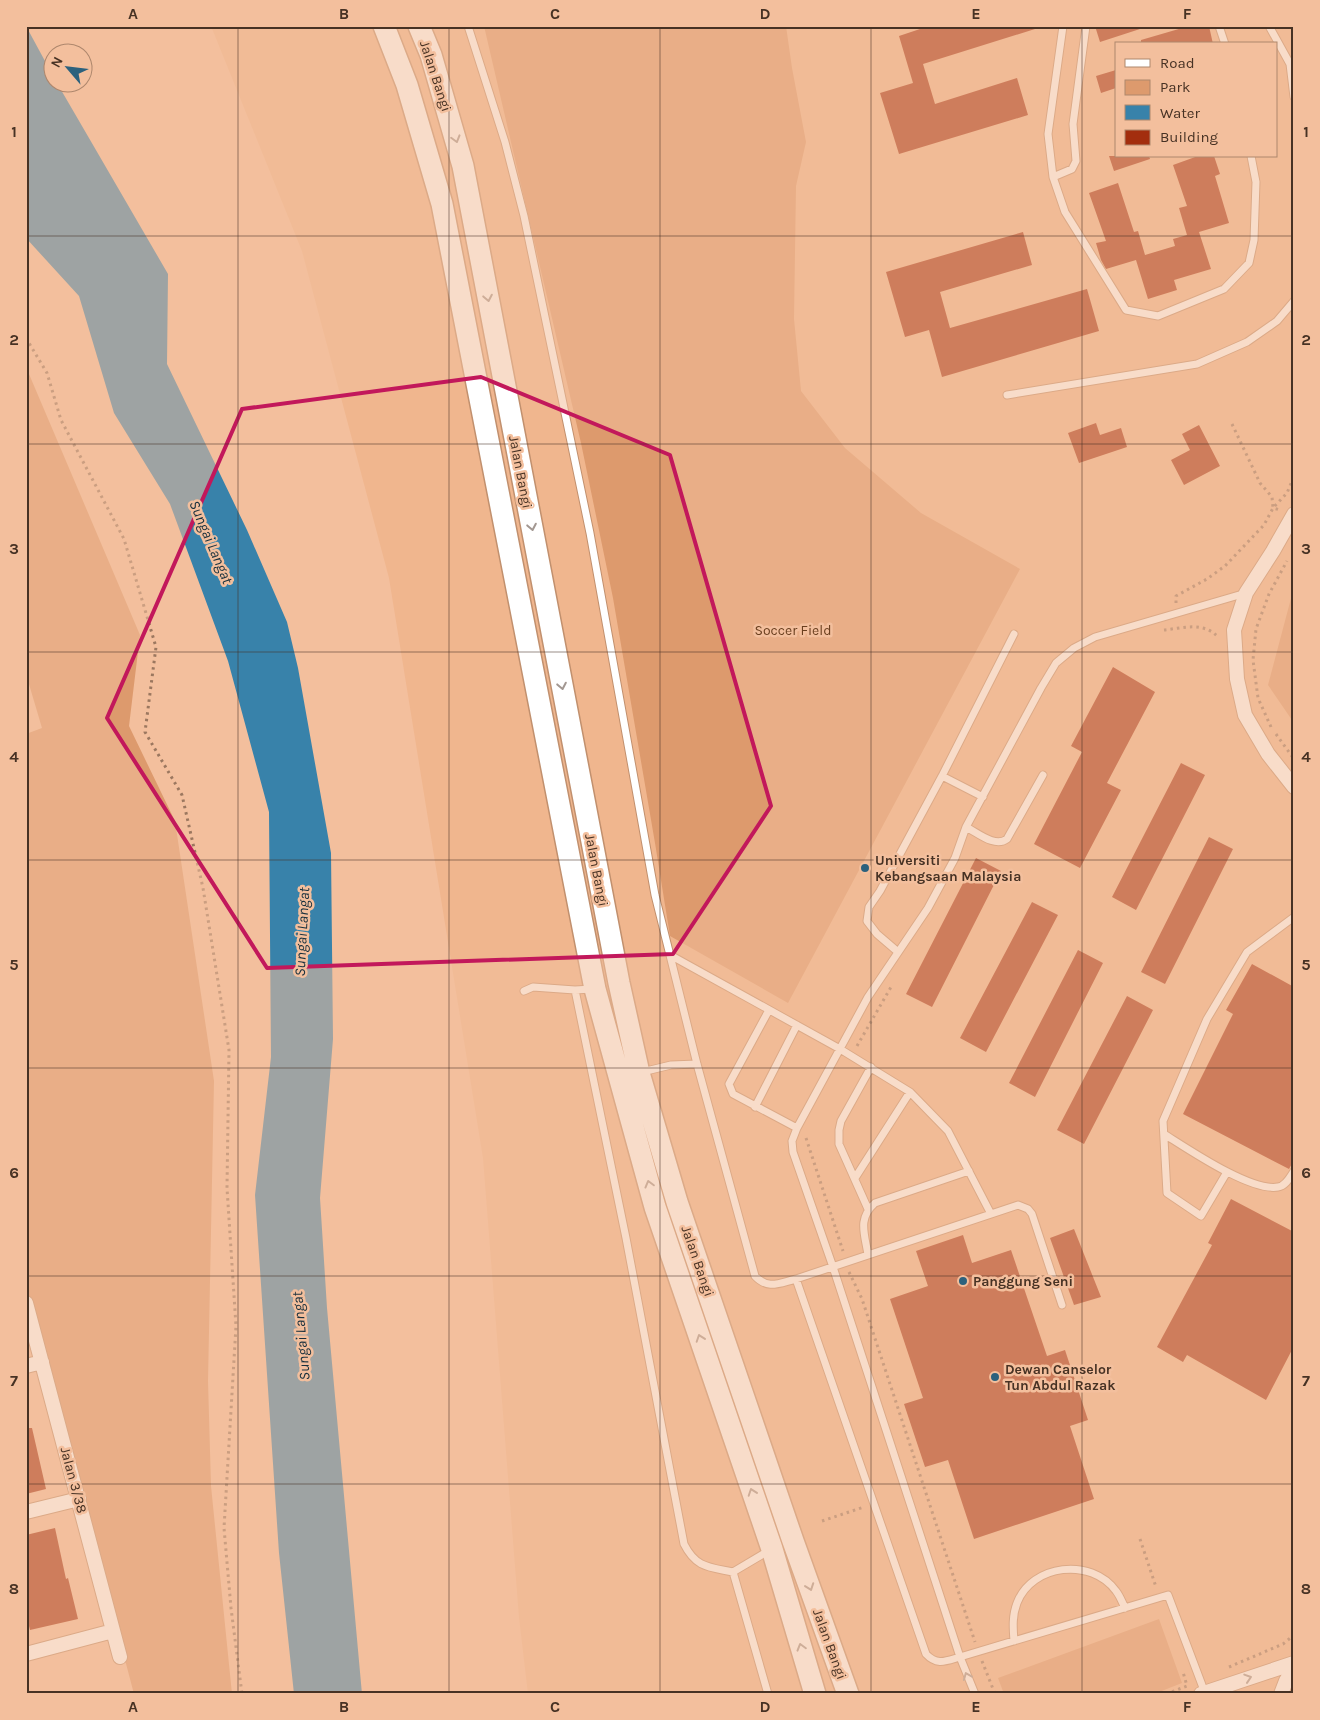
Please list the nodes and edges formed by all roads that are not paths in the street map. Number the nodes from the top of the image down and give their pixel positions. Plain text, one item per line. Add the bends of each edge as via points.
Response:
1 (384, 26) edge
2 (420, 26) edge
3 (468, 26) edge
4 (1063, 26) edge
5 (1086, 26) edge
6 (1219, 26) edge
7 (1269, 26) edge
8 (1224, 42) edge
9 (1292, 63) edge
10 (1294, 98) edge
11 (1251, 158) edge
12 (1053, 177) junction
13 (1294, 301) edge
14 (1008, 395) dead end
15 (1294, 514) edge
16 (1246, 593) junction
17 (1014, 634) dead end
18 (1043, 775) dead end
19 (942, 776) junction
20 (1294, 787) edge
21 (983, 797) junction
22 (966, 827) junction
23 (1294, 917) edge
24 (898, 952) junction
25 (670, 955) junction
26 (585, 989) junction
27 (524, 991) dead end
28 (768, 1010) junction
29 (797, 1025) junction
30 (840, 1049) junction
31 (697, 1064) junction
32 (872, 1067) junction
33 (639, 1073) junction
34 (910, 1092) junction
35 (755, 1107) junction
36 (797, 1128) junction
37 (1164, 1134) junction
38 (969, 1171) junction
39 (1294, 1171) edge
40 (1227, 1172) junction
41 (855, 1178) junction
42 (868, 1209) junction
43 (991, 1214) junction
44 (868, 1255) junction
45 (834, 1267) junction
46 (796, 1280) junction
47 (26, 1303) edge
48 (1062, 1305) dead end
49 (42, 1362) junction
50 (26, 1366) edge
51 (78, 1499) junction
52 (26, 1512) edge
53 (772, 1549) junction
54 (733, 1572) junction
55 (1125, 1608) junction
56 (114, 1631) junction
57 (1014, 1641) junction
58 (26, 1654) edge
59 (120, 1657) dead end
60 (960, 1657) junction
61 (1294, 1663) edge
62 (1294, 1668) edge
63 (1203, 1690) edge
64 (766, 1693) edge
65 (815, 1694) edge
66 (848, 1694) edge
67 (975, 1694) edge
68 (1281, 1694) edge

1 - 26 main road, Jalan Bangi via 406,85 442,204
2 -> 33 main road, Jalan Bangi via 463,166 619,984
3 - 25 lane via 505,142 524,216 590,533 655,895
4 - 12 lane via 1048,134
5 - 12 lane via 1073,124 1076,161 1072,169
6 - 8 lane
7 - 9 lane
9 - 10 lane
11 - 12 lane via 1256,182 1254,240 1249,263 1224,289 1158,316 1126,310 1065,212
13 - 14 lane via 1277,321 1247,342 1198,364
15 - 16 street
16 - 20 street via 1234,630 1237,678 1245,715 1268,754
16 - 21 lane via 1095,637 1074,648 1056,663 1040,688
17 - 19 lane
18 - 22 lane via 1004,842 995,842
19 - 21 lane
19 - 24 lane via 869,907 867,921
21 - 22 lane
22 - 24 lane via 955,858 928,908
23 - 37 lane via 1247,952 1217,1002 1163,1121
24 - 30 lane via 868,997
25 - 28 lane
25 - 31 lane
26 - 27 lane via 533,987
53 -> 26 main road, Jalan Bangi via 655,1207
26 - 54 lane via 626,1238 684,1544 690,1557 706,1567
28 - 29 lane
28 - 35 lane via 729,1084 733,1094
29 - 30 lane
29 - 35 lane
30 - 32 lane
30 - 36 lane
31 - 33 lane via 671,1065
31 - 46 lane via 755,1276 769,1285
32 - 34 lane
32 - 41 lane via 839,1130 840,1144
33 -> 66 main road, Jalan Bangi via 678,1202
34 - 38 lane via 948,1131
34 - 41 lane
35 - 36 lane
36 - 45 lane via 792,1141 793,1152
37 - 40 lane
37 - 40 lane via 1167,1193 1202,1216
38 - 42 lane via 875,1203
38 - 43 lane
39 - 40 lane via 1280,1187 1268,1187
41 - 42 lane
42 - 44 lane via 863,1225
43 - 44 lane
43 - 48 lane via 1018,1205 1032,1214
44 - 45 lane
45 - 46 lane
45 - 60 lane
46 - 60 lane via 926,1654 932,1660 942,1662
47 - 49 street, Jalan 3/38
49 - 50 street
49 - 51 street, Jalan 3/38
51 - 52 street
51 - 56 street, Jalan 3/38
53 - 54 lane
65 -> 53 main road, Jalan Bangi
54 - 64 lane
55 - 57 lane
55 - 57 lane via 1116,1590 1101,1577 1083,1569 1063,1568 1044,1574 1028,1586 1017,1602 1012,1622
55 - 63 lane via 1168,1595
56 - 58 street
56 - 59 street, Jalan 3/38
57 - 60 lane
67 -> 60 lane
63 -> 61 street
62 - 68 street

